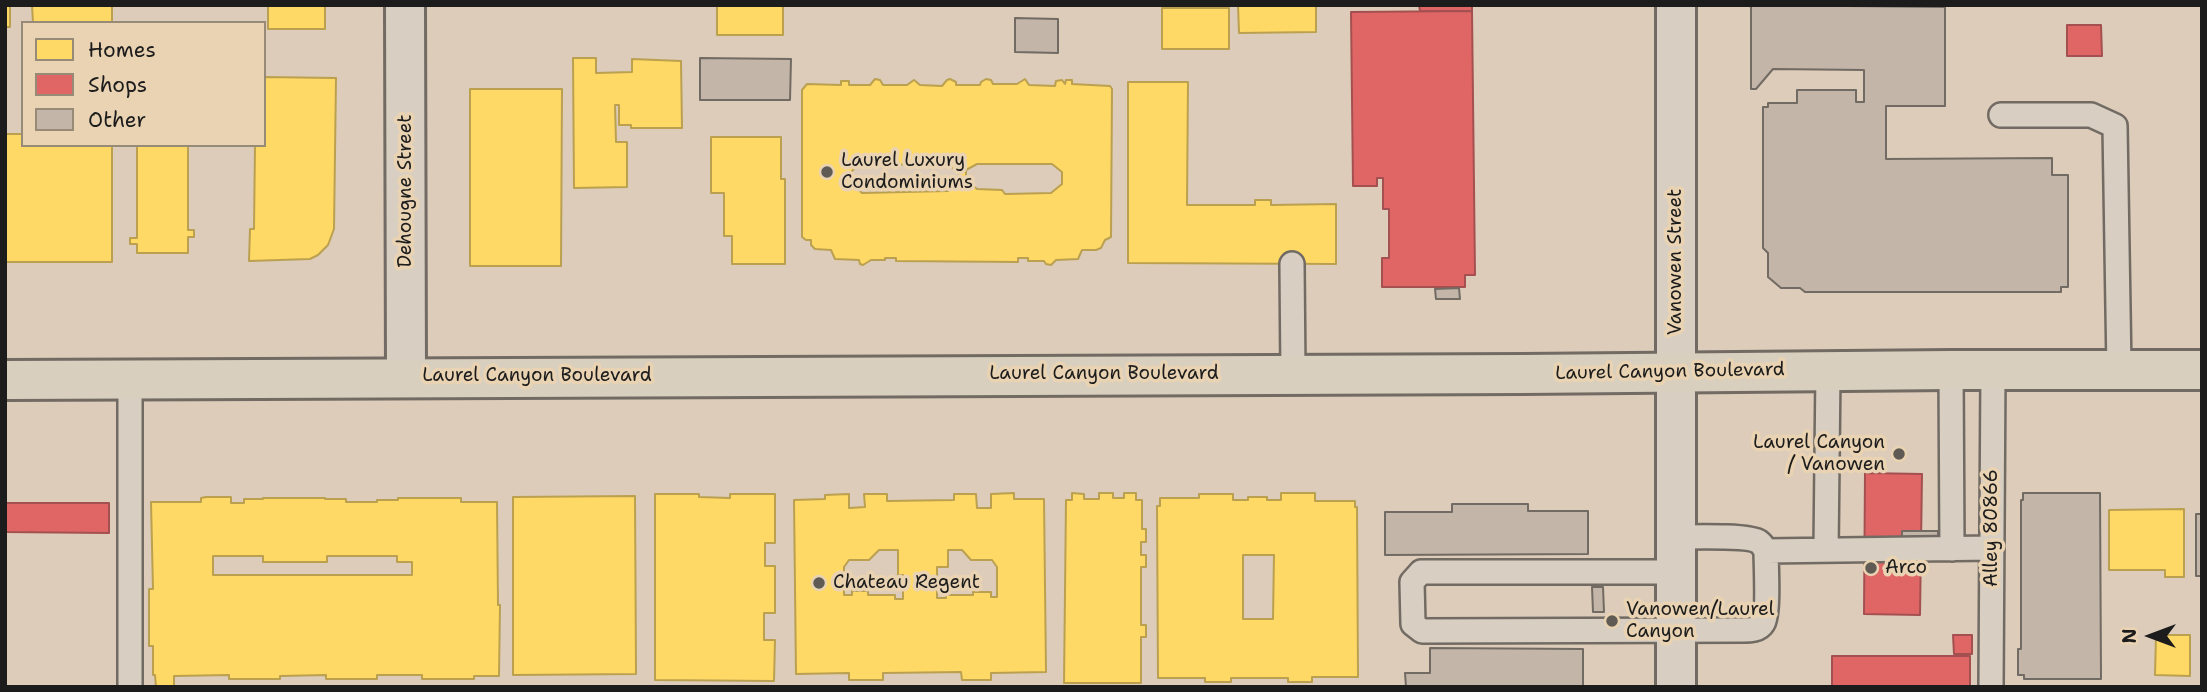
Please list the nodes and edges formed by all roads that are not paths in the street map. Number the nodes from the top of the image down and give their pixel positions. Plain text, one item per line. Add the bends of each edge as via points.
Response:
1 (405, 5) edge
2 (1676, 5) edge
3 (2001, 115) dead end
4 (1292, 264) dead end
5 (1951, 370) junction
6 (1993, 370) junction
7 (2119, 370) junction
8 (2202, 370) edge
9 (1828, 371) junction
10 (1676, 372) junction
11 (1293, 374) junction
12 (406, 377) junction
13 (5, 380) edge
14 (130, 380) junction
15 (1992, 548) junction
16 (1952, 549) junction
17 (1826, 550) junction
18 (1766, 551) junction
19 (1676, 554) junction
20 (1676, 631) junction
21 (130, 687) edge
22 (1676, 687) edge
23 (1991, 687) edge

1 - 12 main road, Dehougne Street
2 - 10 main road, Vanowen Street
3 - 7 lane via 2091,115 2115,126
4 - 11 lane
5 - 6 main road, Laurel Canyon Boulevard
5 - 9 main road, Laurel Canyon Boulevard
5 - 16 lane
6 - 7 main road, Laurel Canyon Boulevard
6 - 15 lane, Alley 80866
7 - 8 main road, Laurel Canyon Boulevard
9 - 10 main road, Laurel Canyon Boulevard
9 - 17 lane
10 - 11 main road, Laurel Canyon Boulevard
10 - 19 main road, Vanowen Street
11 - 12 main road, Laurel Canyon Boulevard
12 - 14 main road, Laurel Canyon Boulevard
13 - 14 main road, Laurel Canyon Boulevard
14 - 21 lane
15 - 16 lane
15 - 23 lane, Alley 80866
16 - 17 lane
17 - 18 lane
18 - 19 lane via 1757,540
18 - 20 lane via 1763,624 1756,629
19 - 20 main road, Vanowen Street
19 - 20 lane via 1421,572 1412,582 1413,624 1422,631
20 - 22 main road, Vanowen Street

